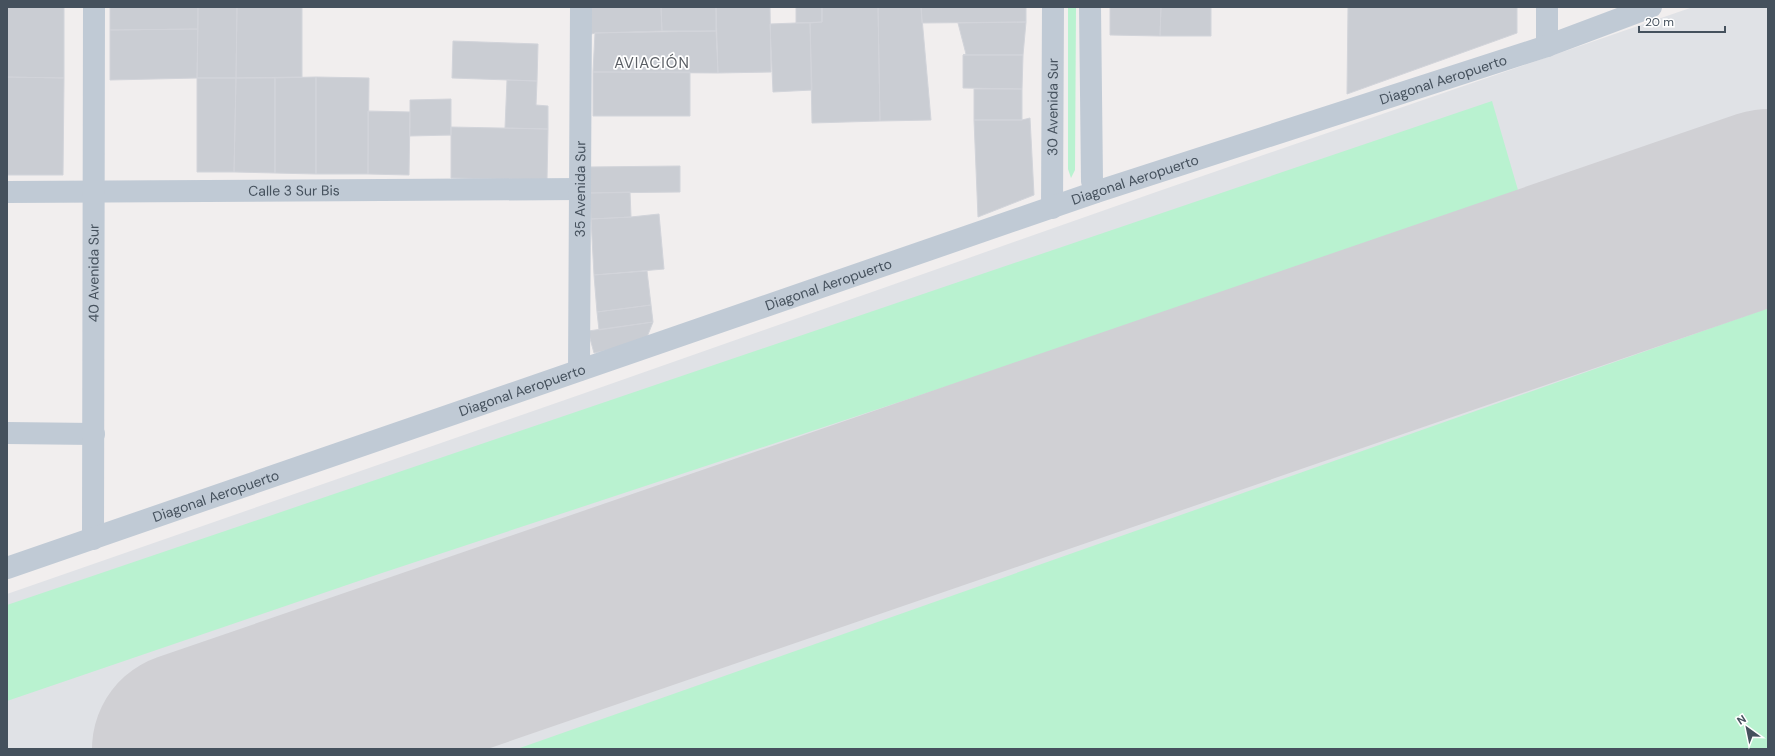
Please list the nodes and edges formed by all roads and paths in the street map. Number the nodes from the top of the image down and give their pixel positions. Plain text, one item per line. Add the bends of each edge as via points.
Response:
1 (94, 7) edge
2 (581, 7) edge
3 (1053, 7) edge
4 (1090, 7) edge
5 (1547, 7) edge
6 (1651, 7) edge
7 (1547, 46) junction
8 (580, 190) junction
9 (7, 192) edge
10 (1096, 192) junction
11 (94, 193) junction
12 (1052, 208) junction
13 (579, 370) junction
14 (7, 433) edge
15 (94, 434) junction
16 (93, 539) junction
17 (7, 568) edge

1 - 11 street, 40 Avenida Sur
2 - 8 street, 35 Avenida Sur
3 - 12 street, 30 Avenida Sur
4 - 10 street via 1092,181
5 - 7 street
6 - 7 street, Diagonal Aeropuerto
7 - 10 street, Diagonal Aeropuerto
8 - 11 street, Calle 3 Sur Bis
8 - 13 street, 35 Avenida Sur
9 - 11 street, Calle 3 Sur Bis
10 - 12 street, Diagonal Aeropuerto
11 - 15 street, 40 Avenida Sur
12 - 13 street, Diagonal Aeropuerto
13 - 16 street, Diagonal Aeropuerto
14 - 15 street
15 - 16 street, 40 Avenida Sur
16 - 17 street, Diagonal Aeropuerto

